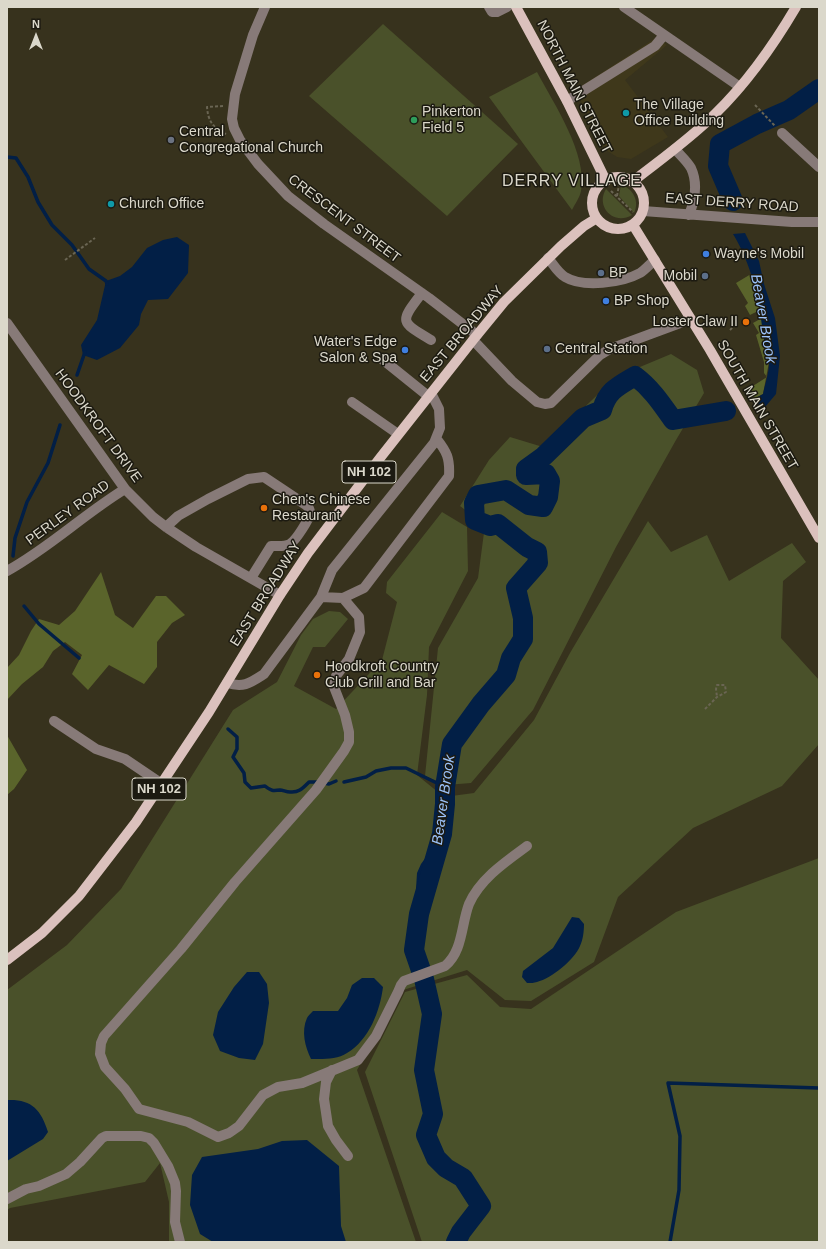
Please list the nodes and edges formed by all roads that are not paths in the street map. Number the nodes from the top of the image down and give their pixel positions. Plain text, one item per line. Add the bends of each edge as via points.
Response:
1 (265, 7) edge
2 (489, 7) edge
3 (507, 7) edge
4 (516, 7) edge
5 (624, 7) edge
6 (796, 7) edge
7 (664, 35) junction
8 (740, 87) junction
9 (567, 101) junction
10 (782, 132) dead end
11 (675, 149) junction
12 (819, 167) edge
13 (632, 182) junction
14 (607, 184) junction
15 (638, 212) junction
16 (689, 215) junction
17 (597, 218) junction
18 (819, 222) edge
19 (633, 225) junction
20 (548, 258) junction
21 (654, 260) junction
22 (422, 293) junction
23 (691, 319) junction
24 (7, 323) edge
25 (475, 337) junction
26 (431, 340) dead end
27 (382, 359) dead end
28 (430, 394) junction
29 (352, 402) dead end
30 (398, 434) junction
31 (436, 438) junction
32 (125, 489) junction
33 (166, 527) junction
34 (819, 538) edge
35 (7, 571) edge
36 (251, 578) junction
37 (280, 595) junction
38 (321, 597) junction
39 (343, 598) junction
40 (227, 683) junction
41 (54, 721) dead end
42 (162, 784) junction
43 (527, 846) dead end
44 (7, 960) edge
45 (332, 1070) junction
46 (348, 1156) dead end
47 (7, 1199) edge
48 (175, 1222) junction
49 (176, 1242) edge
50 (180, 1242) edge

1 - 22 street, CRESCENT STREET via 252,35 235,94 232,118 240,140 284,192 324,224
2 - 3 street via 492,12
4 - 9 main road, NORTH MAIN STREET
5 - 7 street
6 - 8 main road via 768,52
7 - 8 street
7 - 9 street via 655,46
8 - 11 main road via 715,115
9 - 14 main road, NORTH MAIN STREET
10 - 12 street
11 - 13 main road
11 - 16 street via 694,176 694,198
13 - 14 main road via 620,178
13 - 15 main road via 639,187 643,195 644,203
14 - 17 main road via 600,185 595,191 592,207
15 - 16 street, EAST DERRY ROAD
15 - 19 main road via 639,218
16 - 18 street, EAST DERRY ROAD
17 - 19 main road via 611,228 624,229
17 - 20 main road, EAST BROADWAY / NH 102 via 572,235
19 - 21 main road, SOUTH MAIN STREET
20 - 21 street via 565,277 580,282 605,283 641,272
20 - 25 main road, EAST BROADWAY / NH 102 via 504,302
21 - 23 main road, SOUTH MAIN STREET
22 - 25 street, CRESCENT STREET
22 - 26 street via 406,318 408,325
23 - 25 street, CRESCENT STREET via 610,349 600,355 551,403 545,404 537,402 512,381
23 - 34 main road, SOUTH MAIN STREET
24 - 32 street, HOODKROFT DRIVE
25 - 28 main road, EAST BROADWAY / NH 102
27 - 28 street
28 - 30 main road, EAST BROADWAY / NH 102
28 - 31 street via 439,409 440,428
29 - 30 street
30 - 37 main road, EAST BROADWAY / NH 102 via 331,521
31 - 38 street via 332,570
31 - 39 street via 446,450 450,461 449,476 364,588
32 - 33 street, HOODKROFT DRIVE
32 - 35 street, PERLEY ROAD via 31,557
33 - 36 street, HOODKROFT DRIVE
33 - 36 street via 178,516 222,492 248,479 264,477 306,505 310,509 310,515 291,543 286,546 271,546
36 - 37 street, HOODKROFT DRIVE
37 - 40 main road, EAST BROADWAY / NH 102
38 - 39 street
38 - 40 street via 264,674 238,686
39 - 45 street via 359,617 360,632 349,659 336,676 334,687 346,721 349,742 316,790 104,1036 100,1054 105,1067 139,1109 188,1122 218,1138 239,1126 263,1095 278,1087 302,1083
40 - 42 main road, EAST BROADWAY / NH 102
41 - 42 street via 96,749 126,759
42 - 44 main road, EAST BROADWAY / NH 102 via 80,896 42,934
43 - 45 street via 499,867 479,887 470,904 457,950 450,962 404,981 376,1036 358,1060
45 - 46 street via 326,1082 324,1099 328,1126
47 - 48 street via 66,1174 106,1136 142,1136 154,1143 172,1174 176,1191
48 - 49 street
48 - 50 street

